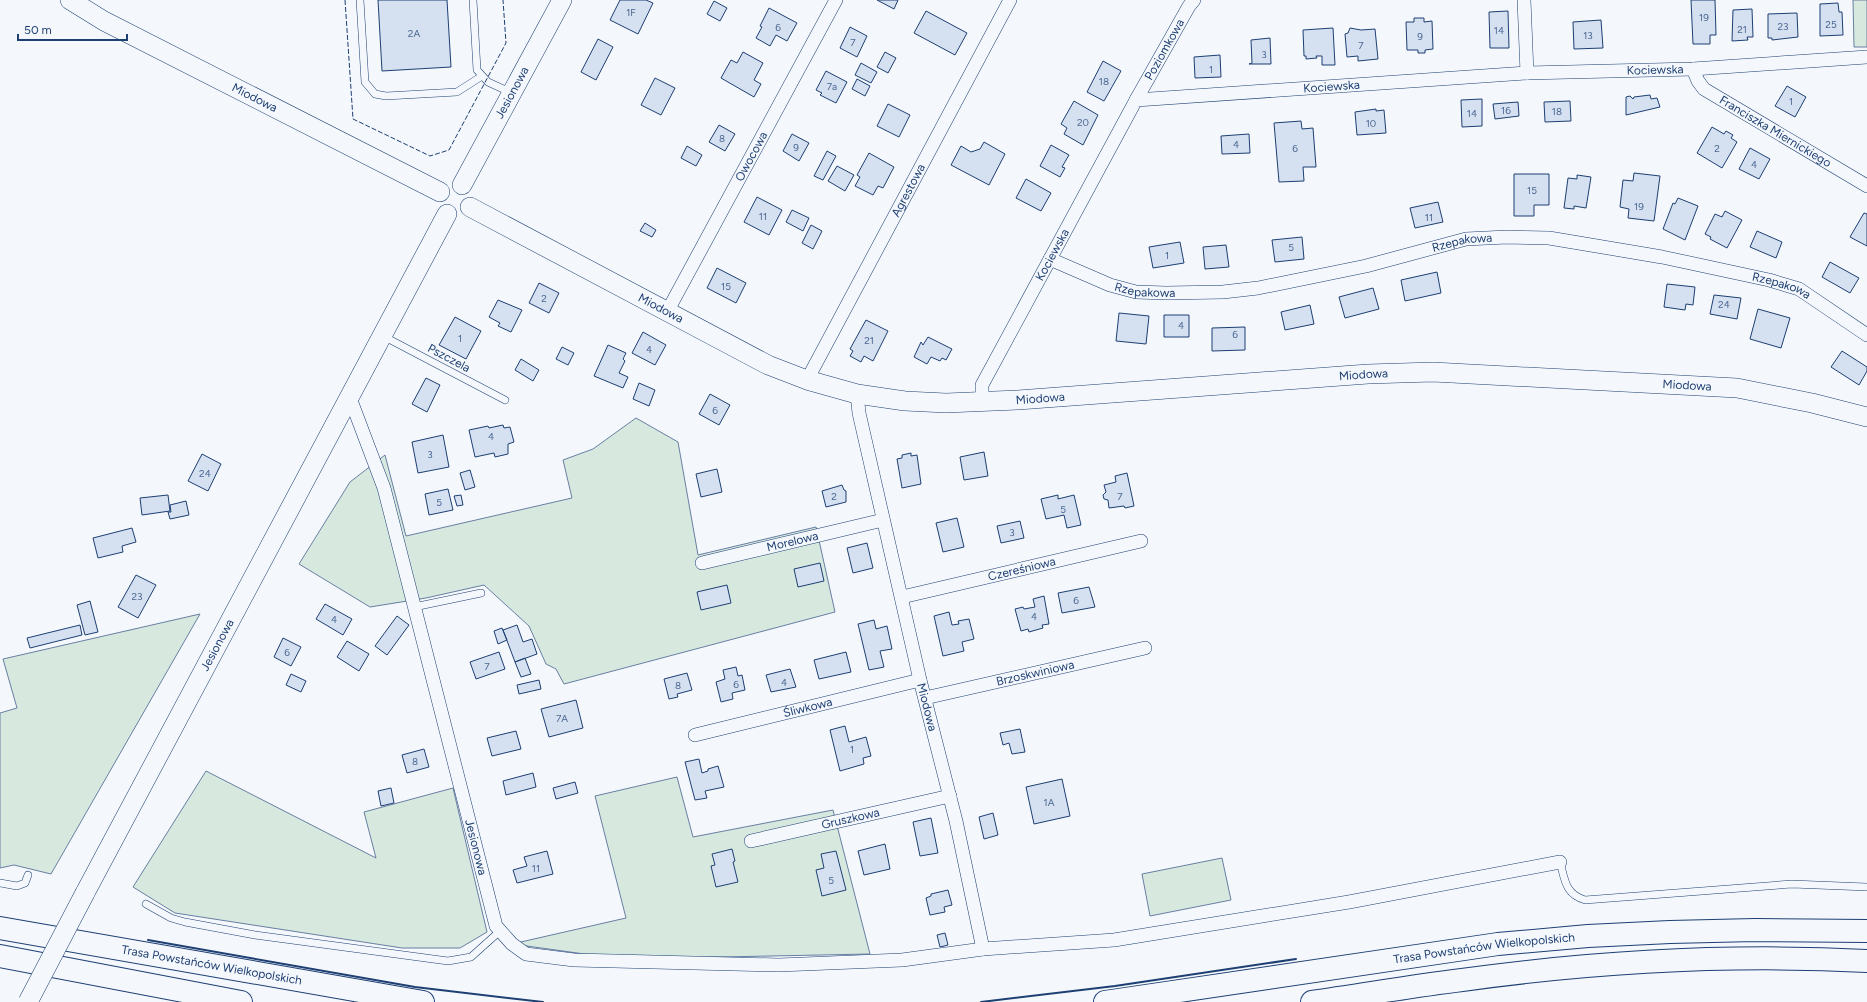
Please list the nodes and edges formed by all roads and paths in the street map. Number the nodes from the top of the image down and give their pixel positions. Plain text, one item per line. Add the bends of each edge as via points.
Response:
1 (70, 0) edge
2 (360, 0) edge
3 (473, 0) edge
4 (562, 0) edge
5 (836, 0) edge
6 (1010, 0) edge
7 (1194, 0) edge
8 (1524, 0) edge
9 (1867, 57) edge
10 (1693, 69) junction
11 (1527, 73) junction
12 (482, 76) junction
13 (512, 93) junction
14 (1136, 100) junction
15 (462, 185) junction
16 (1867, 186) edge
17 (440, 192) junction
18 (470, 207) junction
19 (447, 214) junction
20 (1050, 259) junction
21 (667, 312) junction
22 (1867, 335) edge
23 (383, 336) junction
24 (807, 380) junction
25 (857, 394) junction
26 (350, 398) junction
27 (506, 400) dead end
28 (982, 401) junction
29 (1867, 417) edge
30 (883, 520) junction
31 (1141, 540) dead end
32 (702, 563) dead end
33 (481, 592) dead end
34 (902, 597) junction
35 (414, 607) junction
36 (1145, 648) dead end
37 (920, 680) junction
38 (925, 698) junction
39 (695, 735) dead end
40 (950, 796) junction
41 (751, 841) dead end
42 (1560, 862) joint
43 (28, 875) dead end
44 (0, 883) edge
45 (1867, 888) edge
46 (146, 904) dead end
47 (0, 928) edge
48 (498, 929) junction
49 (1867, 931) edge
50 (983, 949) junction
51 (0, 956) edge
52 (1867, 961) edge
53 (28, 1002) edge
54 (241, 1002) edge
55 (423, 1002) edge
56 (1105, 1002) edge
57 (1312, 1002) edge

1 - 17 main road, Miodowa via 104,21
2 - 12 lane via 365,82 375,94 386,96 457,92
3 - 12 lane via 477,70
4 - 13 main road, Jesionowa
5 - 21 street, Owocowa
6 - 24 street, Agrestowa
7 - 14 street, Poziomkowa
8 - 11 street
9 - 10 street, Kociewska
10 - 11 street, Kociewska
10 - 16 street, Franciszka Miernickiego via 1704,89
11 - 14 street, Kociewska
12 - 13 lane via 488,82
13 - 15 main road, Jesionowa
14 - 20 street, Kociewska
15 - 17 main road via 450,184
15 - 18 main road via 471,195
17 - 19 main road via 439,205
18 - 19 main road via 460,216
18 - 21 main road, Miodowa
19 - 23 main road, Jesionowa
20 - 22 street, Rzepakowa via 1110,285 1136,292 1223,292 1258,288 1352,269 1466,240 1507,237 1549,238 1662,257 1769,280 1798,289
20 - 28 street, Kociewska via 982,385
21 - 24 main road, Miodowa via 768,365
23 - 26 main road, Jesionowa
23 - 27 lane, Pszczela
24 - 25 main road, Miodowa
25 - 28 main road, Miodowa via 905,401
25 - 30 street, Miodowa
26 - 35 street, Jesionowa via 384,488
26 - 53 main road, Jesionowa, bridge
28 - 29 main road, Miodowa via 1368,374 1433,372 1737,388
30 - 32 street, Morelowa
30 - 34 street, Miodowa
31 - 34 street, Czereśniowa
33 - 35 lane
34 - 37 street, Miodowa
35 - 48 street, Jesionowa
36 - 38 street, Brzoskwiniowa
37 - 38 street, Miodowa
37 - 39 street, Śliwkowa
38 - 40 street, Miodowa
40 - 41 street, Gruszkowa
40 - 50 street, Miodowa
42 - 45 lane via 1568,889 1575,897 1585,900 1792,884
42 - 50 street via 1349,902 1114,940
43 - 44 lane via 24,883 17,886
46 - 48 lane via 171,918 192,923 448,961 471,957
47 - 55 highway, Trasa Powstańców Wielkopolskich
48 - 50 street via 526,954 574,960 779,965 902,960
49 - 56 highway, Trasa Powstańców Wielkopolskich via 1678,932 1506,943
51 - 54 highway
52 - 57 highway via 1800,958 1725,959 1597,966 1463,979

